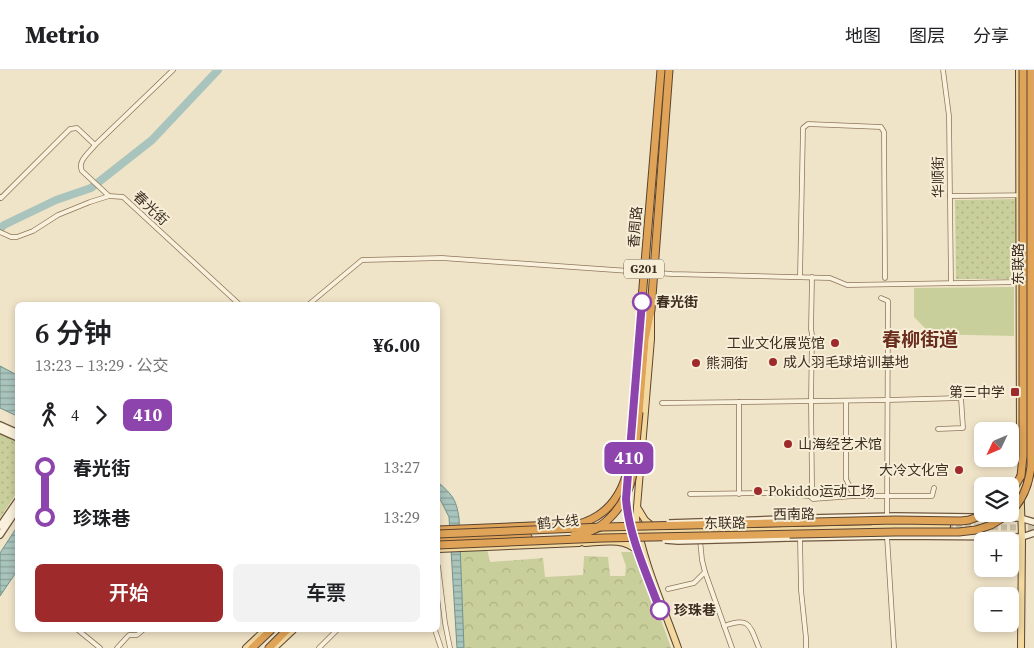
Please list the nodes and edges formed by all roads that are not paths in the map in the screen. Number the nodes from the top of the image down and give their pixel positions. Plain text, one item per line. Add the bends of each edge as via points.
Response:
1 (173, 70) edge
2 (661, 70) edge
3 (669, 70) edge
4 (943, 70) edge
5 (1019, 70) edge
6 (1023, 70) edge
7 (1031, 70) edge
8 (95, 146) junction
9 (1020, 195) junction
10 (1034, 195) edge
11 (109, 196) junction
12 (950, 196) junction
13 (0, 197) edge
14 (0, 232) edge
15 (644, 272) junction
16 (654, 272) junction
17 (800, 277) junction
18 (812, 277) junction
19 (885, 278) dead end
20 (1019, 282) junction
21 (951, 283) junction
22 (881, 298) dead end
23 (237, 302) edge
24 (312, 302) edge
25 (651, 310) junction
26 (1019, 342) junction
27 (1034, 343) edge
28 (887, 400) junction
29 (811, 401) junction
30 (846, 401) junction
31 (739, 402) junction
32 (662, 403) dead end
33 (0, 425) edge
34 (938, 429) dead end
35 (0, 430) edge
36 (15, 432) edge
37 (15, 437) edge
38 (628, 468) junction
39 (1019, 479) edge
40 (934, 488) dead end
41 (690, 494) dead end
42 (739, 494) junction
43 (810, 496) junction
44 (854, 496) junction
45 (887, 496) junction
46 (1019, 502) edge
47 (15, 504) edge
48 (637, 506) junction
49 (15, 512) edge
50 (887, 516) junction
51 (812, 518) junction
52 (974, 518) edge
53 (1020, 518) junction
54 (996, 522) edge
55 (1034, 522) edge
56 (579, 524) junction
57 (825, 525) junction
58 (0, 526) edge
59 (872, 526) junction
60 (948, 526) tunnel mouth
61 (440, 531) edge
62 (440, 531) edge
63 (658, 531) junction
64 (603, 532) junction
65 (638, 532) junction
66 (700, 532) junction
67 (1034, 533) edge
68 (0, 535) edge
69 (887, 536) junction
70 (1022, 536) junction
71 (856, 537) junction
72 (800, 538) junction
73 (579, 543) junction
74 (461, 544) junction
75 (440, 545) edge
76 (642, 554) junction
77 (704, 572) junction
78 (440, 582) edge
79 (668, 589) dead end
80 (724, 626) junction
81 (80, 632) edge
82 (141, 632) edge
83 (263, 632) edge
84 (269, 632) edge
85 (274, 632) edge
86 (280, 632) edge
87 (286, 632) edge
88 (291, 632) edge
89 (335, 632) edge
90 (436, 632) edge
91 (100, 648) edge
92 (117, 648) edge
93 (246, 648) edge
94 (252, 648) edge
95 (258, 648) edge
96 (263, 648) edge
97 (269, 648) edge
98 (274, 648) edge
99 (319, 648) edge
100 (441, 648) edge
101 (450, 648) edge
102 (674, 648) edge
103 (678, 648) edge
104 (732, 648) edge
105 (759, 648) edge
106 (806, 648) edge
107 (894, 648) edge
108 (1022, 648) edge

1 - 8 street
2 - 15 highway, 香周路 / G201
3 - 16 highway, 香周路 / G201
4 - 12 street, 华顺街
5 - 9 main road
6 - 39 highway, 东联路, bridge via 1023,456
7 - 46 highway, 东联路, bridge via 1030,466 1029,479
8 - 11 street via 80,167
8 - 13 street via 77,128 70,129
9 - 10 street
9 - 12 street
9 - 20 main road
11 - 14 street via 58,215 24,235 11,237
11 - 23 street, 春光街 via 123,197
12 - 21 street, 华顺街
15 - 16 street
15 - 24 street via 442,258 362,260
15 - 38 highway, 香周路 / G201
16 - 17 street
16 - 25 highway, 香周路 / G201
17 - 18 street
17 - 19 street via 804,128 808,124 881,127 884,132
18 - 21 street via 830,278 848,285
18 - 29 street
20 - 21 street
20 - 26 main road
22 - 28 street via 888,301
25 - 48 main road, 香周路
25 - 74 highway, 鹤大线 / G201, bridge via 645,338 631,482 617,510 583,534
26 - 27 street
26 - 53 main road
28 - 30 street
28 - 34 street via 961,398 964,428
28 - 45 street
29 - 30 street
29 - 31 street
29 - 43 street
30 - 44 street via 846,479
31 - 32 street
31 - 42 street
33 - 36 main road
35 - 37 main road
38 - 56 highway, 鹤大线 / G201 via 623,488 614,502 597,517
38 - 65 main road, 香周路 via 627,509
40 - 45 street via 932,496
41 - 42 street
42 - 43 street
43 - 44 street via 814,499
44 - 45 street
45 - 50 street
47 - 58 main road
48 - 63 main road via 645,520
48 - 65 main road, 香周路
49 - 68 main road
50 - 51 main road
50 - 53 main road
50 - 59 main road
51 - 57 main road
51 - 65 main road, bridge via 677,522
52 - 65 highway, 东联路, bridge
53 - 55 main road
53 - 70 main road
54 - 65 highway, 东联路, bridge via 959,532
56 - 61 highway, G201
56 - 64 main road
56 - 73 highway
57 - 59 main road, 西南路
57 - 63 main road, 西南路
59 - 60 main road, 西南路
59 - 66 main road, 西南路
59 - 69 main road
59 - 71 main road
62 - 65 highway, 东联路, bridge
63 - 65 main road, 西南路
63 - 66 main road, 西南路
63 - 76 main road via 647,541
64 - 65 main road, 西南路
64 - 73 main road
65 - 72 main road, 西南路, bridge via 678,541
65 - 75 highway, 东联路, bridge
65 - 76 main road, 香周路
66 - 77 street
67 - 70 main road, 西南路
69 - 70 main road, 西南路
69 - 71 main road, 西南路
69 - 107 street
70 - 108 main road
71 - 72 main road, 西南路
72 - 106 street
73 - 74 main road
73 - 76 main road via 625,543
74 - 75 highway, G201
76 - 102 main road, 香周路
76 - 103 main road, 香周路
77 - 79 street via 694,583
77 - 80 street
78 - 101 street
80 - 104 street
80 - 105 street via 743,622
81 - 91 street
82 - 92 street via 129,635
83 - 93 main road
84 - 94 highway
85 - 95 highway
86 - 96 highway
87 - 97 highway
88 - 98 main road
89 - 99 street
90 - 100 street

